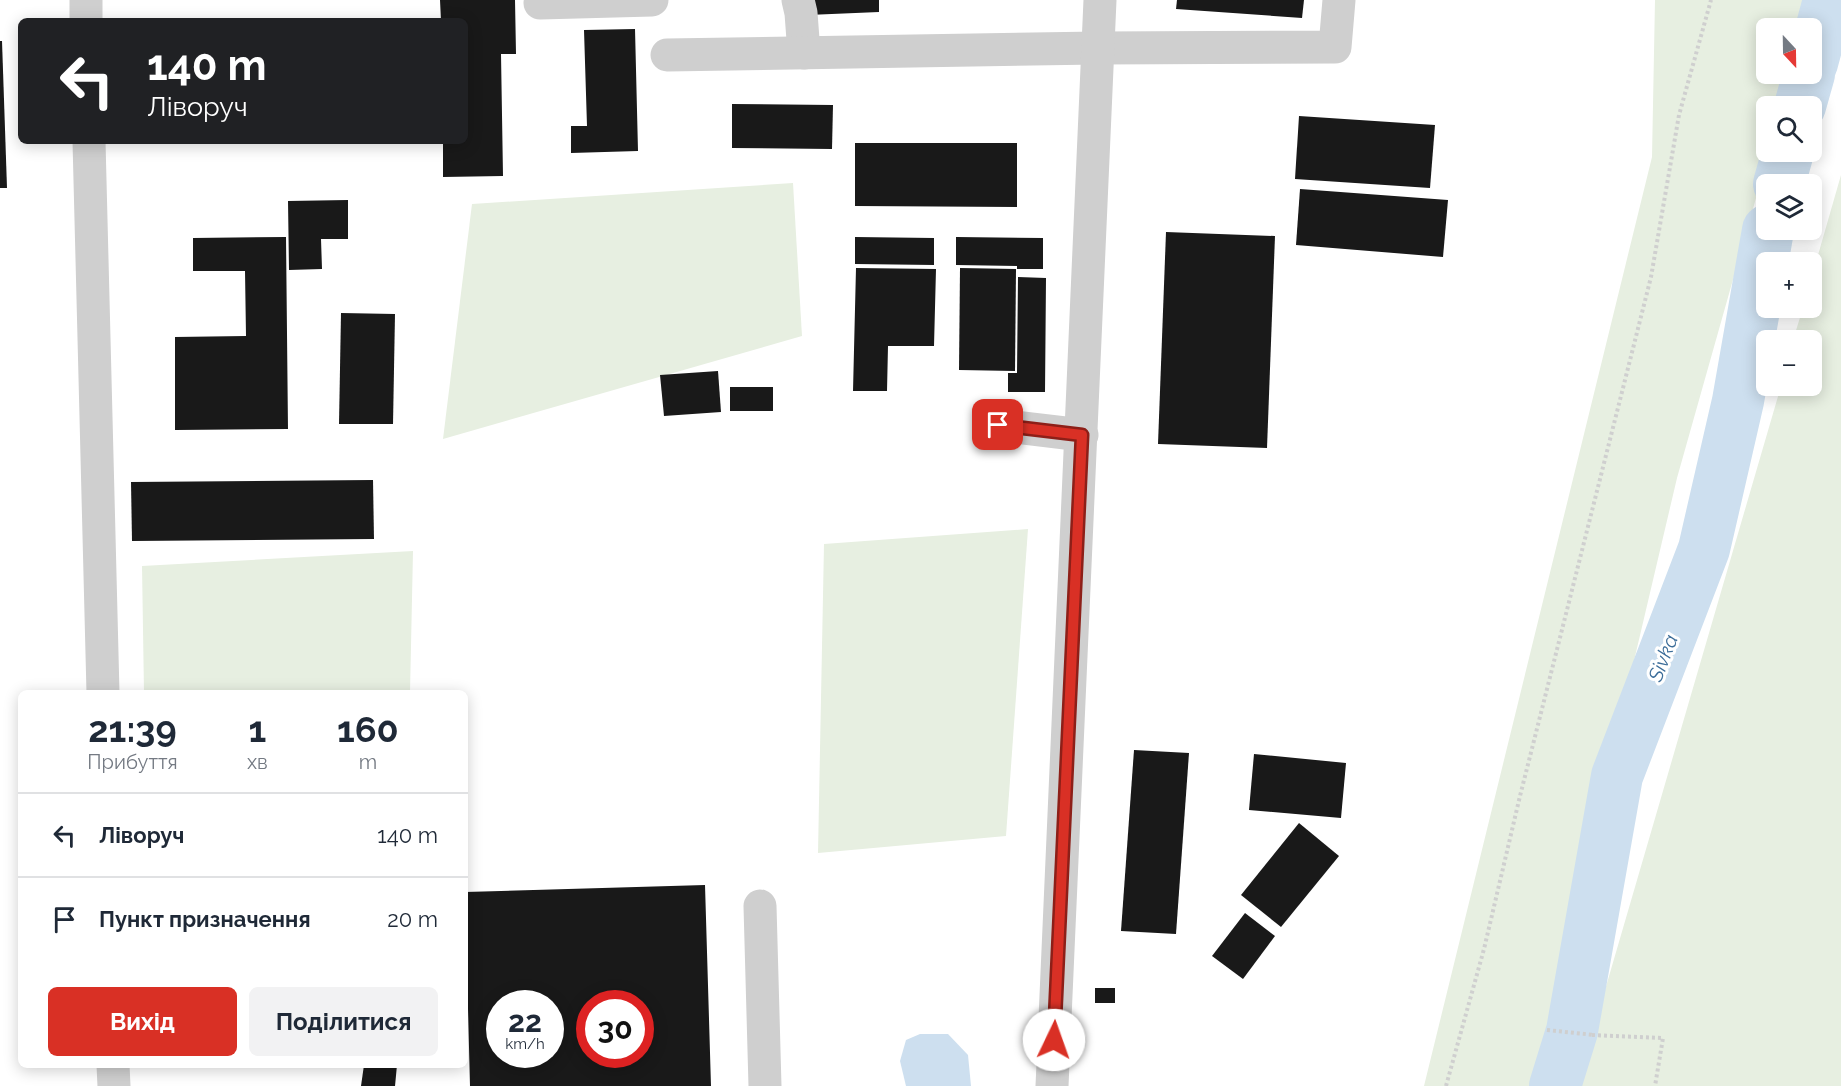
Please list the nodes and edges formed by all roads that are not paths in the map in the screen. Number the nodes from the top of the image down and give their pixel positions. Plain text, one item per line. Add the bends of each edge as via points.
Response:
1 (86, 0) edge
2 (651, 0) edge
3 (798, 0) edge
4 (1100, 0) edge
5 (1339, 0) edge
6 (540, 3) dead end
7 (86, 18) edge
8 (1098, 48) junction
9 (804, 53) junction
10 (667, 55) dead end
11 (89, 144) edge
12 (998, 425) dead end
13 (1082, 435) junction
14 (103, 690) edge
15 (760, 906) dead end
16 (113, 1068) edge
17 (114, 1086) edge
18 (765, 1086) edge
19 (1052, 1086) edge

1 - 7 street
2 - 6 street
3 - 9 street
4 - 8 street
5 - 8 street via 1335,47
8 - 9 street
8 - 13 street
9 - 10 street
11 - 14 street
12 - 13 street
13 - 19 street
15 - 18 street
16 - 17 street

